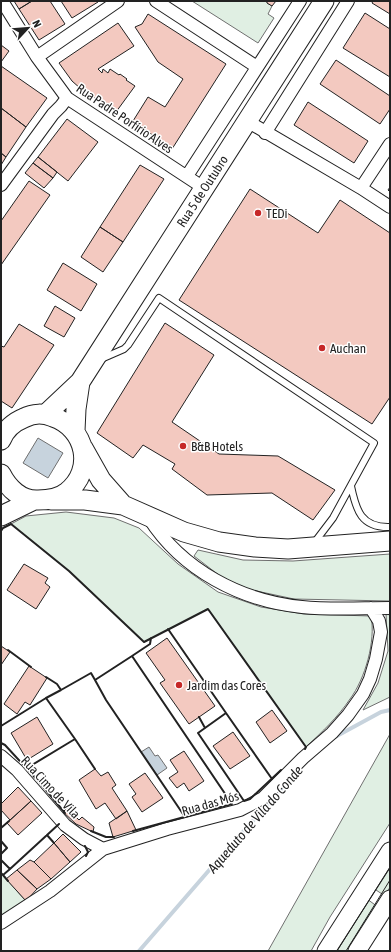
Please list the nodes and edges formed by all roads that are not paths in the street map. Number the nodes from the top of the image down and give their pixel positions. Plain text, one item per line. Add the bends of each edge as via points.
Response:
1 (118, 1) edge
2 (156, 1) edge
3 (300, 1) edge
4 (324, 1) edge
5 (348, 1) edge
6 (2, 3) edge
7 (37, 57) junction
8 (257, 67) junction
9 (67, 98) junction
10 (247, 121) junction
11 (265, 133) junction
12 (390, 144) edge
13 (187, 176) junction
14 (1, 185) edge
15 (204, 188) junction
16 (361, 188) junction
17 (390, 207) edge
18 (93, 362) junction
19 (80, 382) junction
20 (46, 414) junction
21 (8, 421) edge
22 (79, 439) junction
23 (1, 440) edge
24 (3, 484) edge
25 (351, 486) junction
26 (43, 500) junction
27 (124, 505) junction
28 (1, 516) edge
29 (148, 517) junction
30 (390, 527) edge
31 (390, 541) edge
32 (310, 548) junction
33 (370, 608) junction
34 (390, 608) edge
35 (1, 756) edge
36 (103, 849) junction
37 (390, 851) edge
38 (390, 899) edge
39 (1, 922) edge
40 (326, 951) edge
41 (357, 951) edge

1 - 7 street
2 - 8 street
3 - 8 street, Rua 5 de Outubro
4 - 10 main road, Rua 5 de Outubro
5 - 11 street
6 - 7 street, Rua Padre Porfírio Alves
7 - 9 street, Rua Padre Porfírio Alves
8 - 13 street, Rua 5 de Outubro
9 - 13 street, Rua Padre Porfírio Alves
9 - 14 street
10 - 11 street
10 - 15 main road, Rua 5 de Outubro
11 - 16 street
12 - 16 street
13 - 15 street, Rua Padre Porfírio Alves
15 - 18 main road, Rua 5 de Outubro
16 - 17 street
18 - 19 main road, Rua 5 de Outubro
18 - 25 lane via 124,349 160,298 374,443
19 - 20 main road, Rua 5 de Outubro
19 - 22 main road, Rua 5 de Outubro via 76,409
20 - 21 main road via 29,415
20 - 22 main road via 63,420
21 - 23 main road
22 - 26 main road, Rua 5 de Outubro via 84,464 78,480 67,492
22 - 27 main road via 101,480
24 - 26 main road via 18,495
25 - 30 lane via 356,509 364,519 375,526
25 - 32 lane via 333,518
26 - 27 main road via 85,500
26 - 28 main road
27 - 29 main road
29 - 32 main road via 184,532 219,542 255,547
29 - 33 street via 179,554 215,580 241,592 268,602 302,607
31 - 32 main road
33 - 34 street
33 - 36 street, Rua das Mós via 379,621 380,632 376,659 363,694 332,733 263,798 240,810
35 - 36 street, Rua Cimo de Vila via 17,770 65,825
36 - 39 street, Rua das Mós via 50,891
37 - 40 street
38 - 41 street

